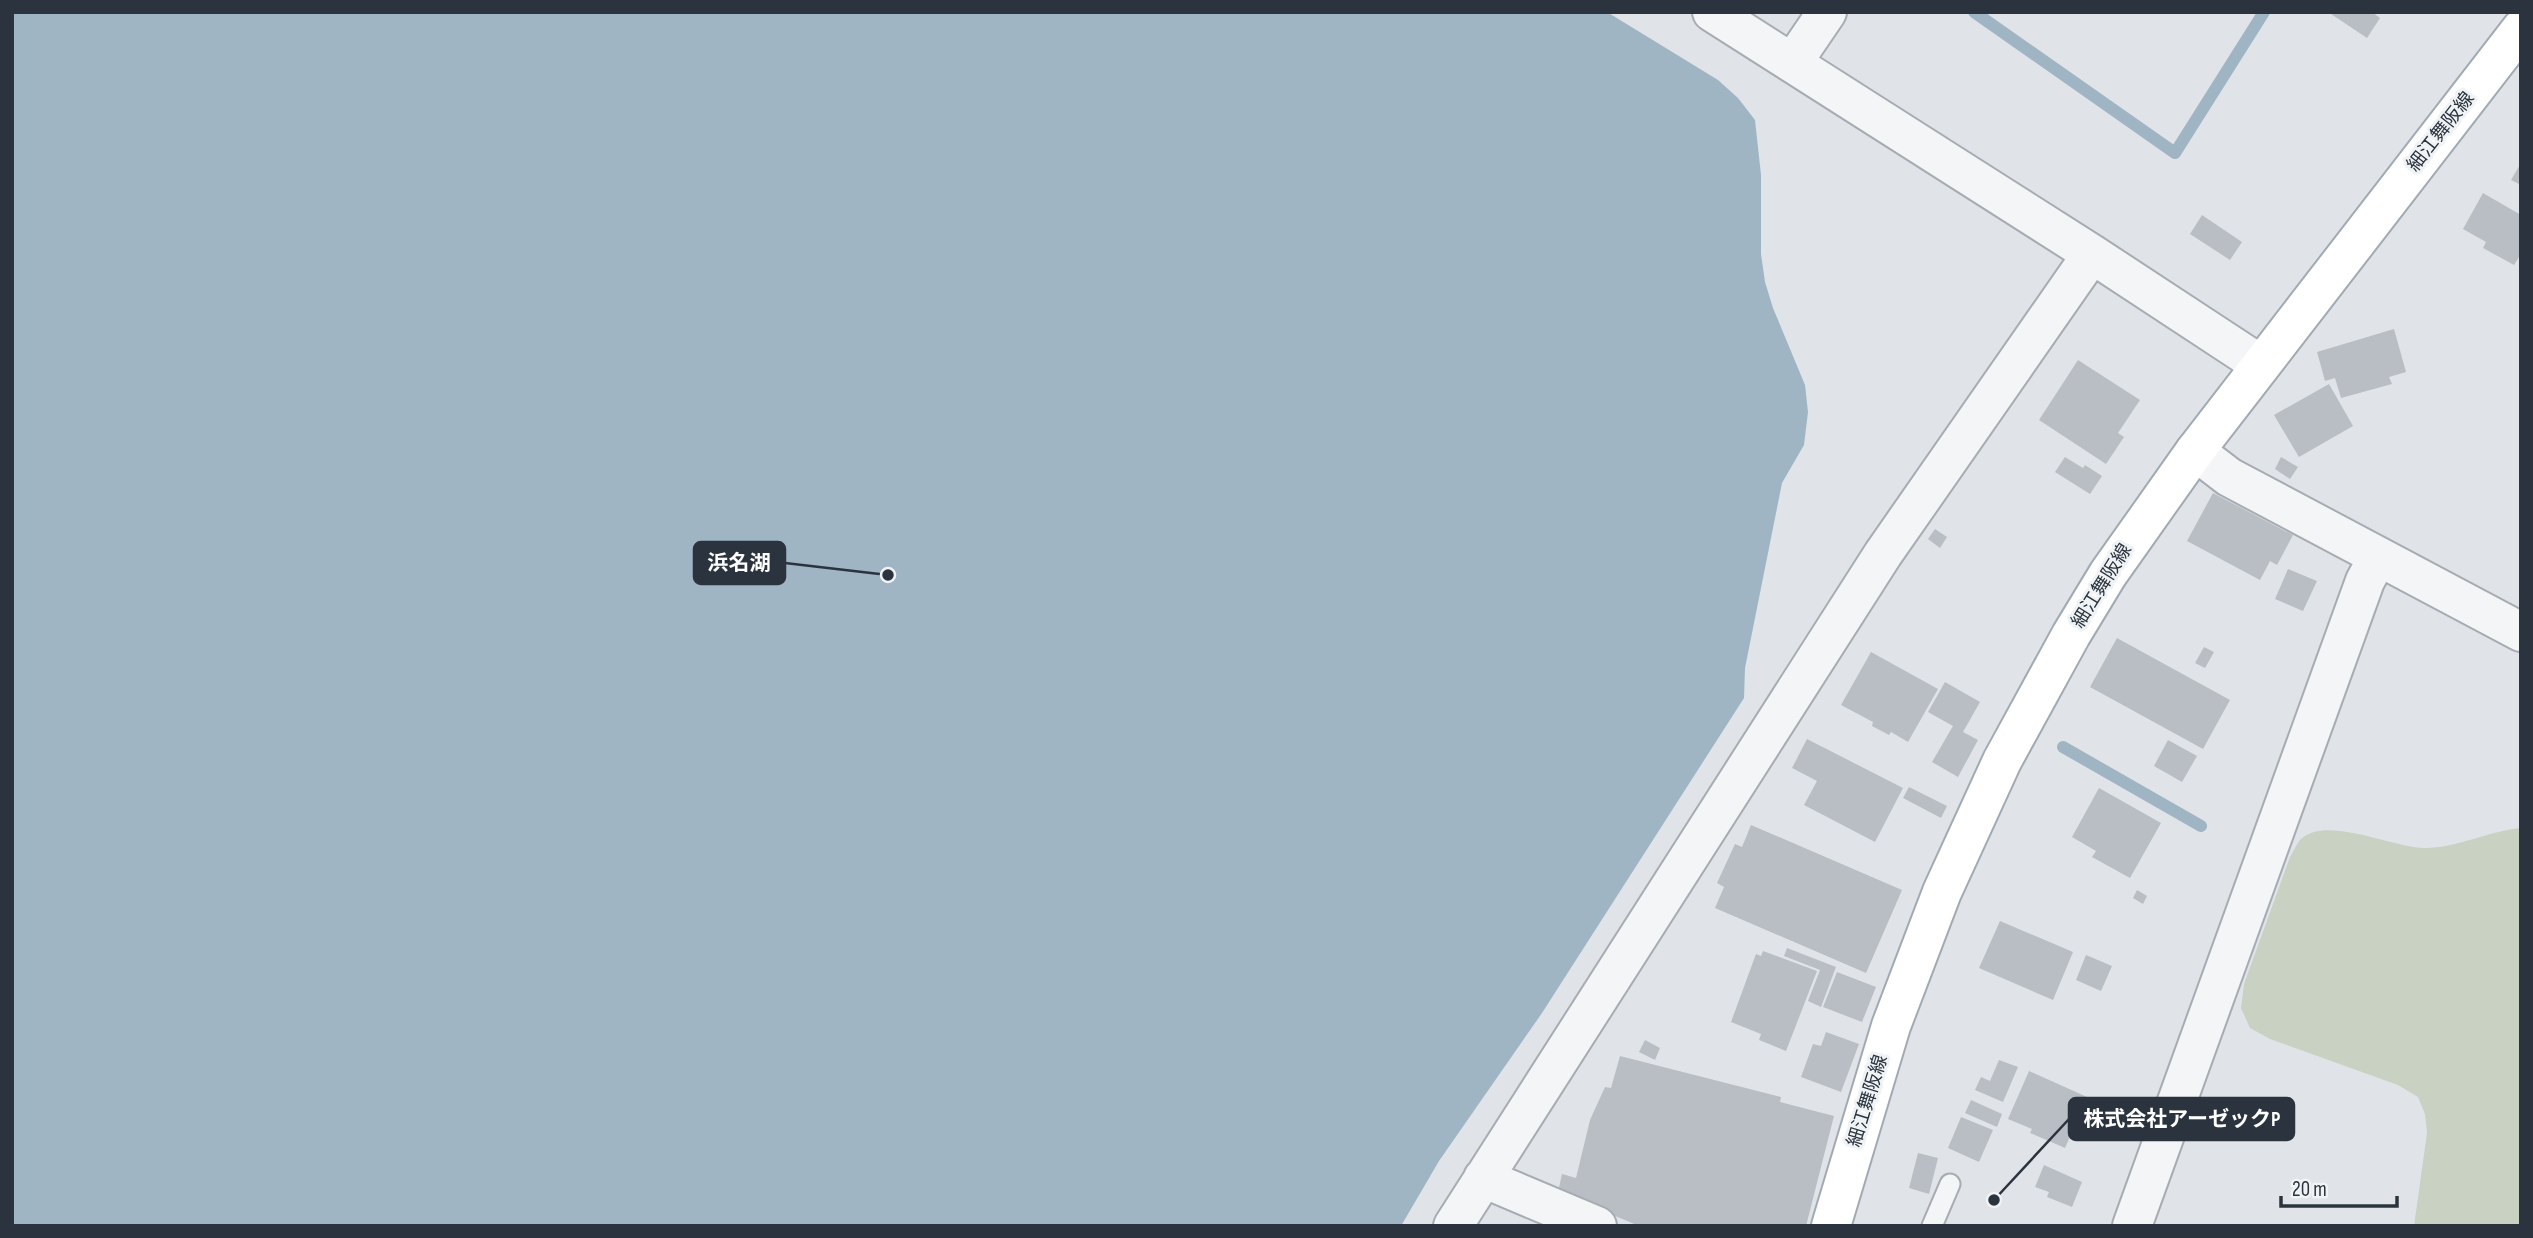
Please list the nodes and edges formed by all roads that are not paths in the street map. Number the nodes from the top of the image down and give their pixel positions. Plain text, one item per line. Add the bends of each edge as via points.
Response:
1 (1712, 12) edge
2 (1828, 12) edge
3 (2521, 29) edge
4 (1793, 62) junction
5 (2092, 254) junction
6 (2261, 365) junction
7 (2195, 451) junction
8 (2378, 556) junction
9 (2521, 632) edge
10 (1483, 1178) junction
11 (1950, 1184) dead end
12 (1453, 1226) edge
13 (1597, 1226) edge
14 (1831, 1226) edge
15 (1932, 1226) edge
16 (2132, 1226) edge

1 - 4 street
2 - 4 street
3 - 6 main road, 細江舞阪線
4 - 5 street
5 - 6 street
5 - 10 street via 1884,554
6 - 7 main road, 細江舞阪線
7 - 8 street via 2229,477
7 - 14 main road, 細江舞阪線 via 2148,514 2077,625 1971,826 1891,1026
8 - 9 street
8 - 16 street via 2365,581
10 - 12 street
10 - 13 street
11 - 15 lane

